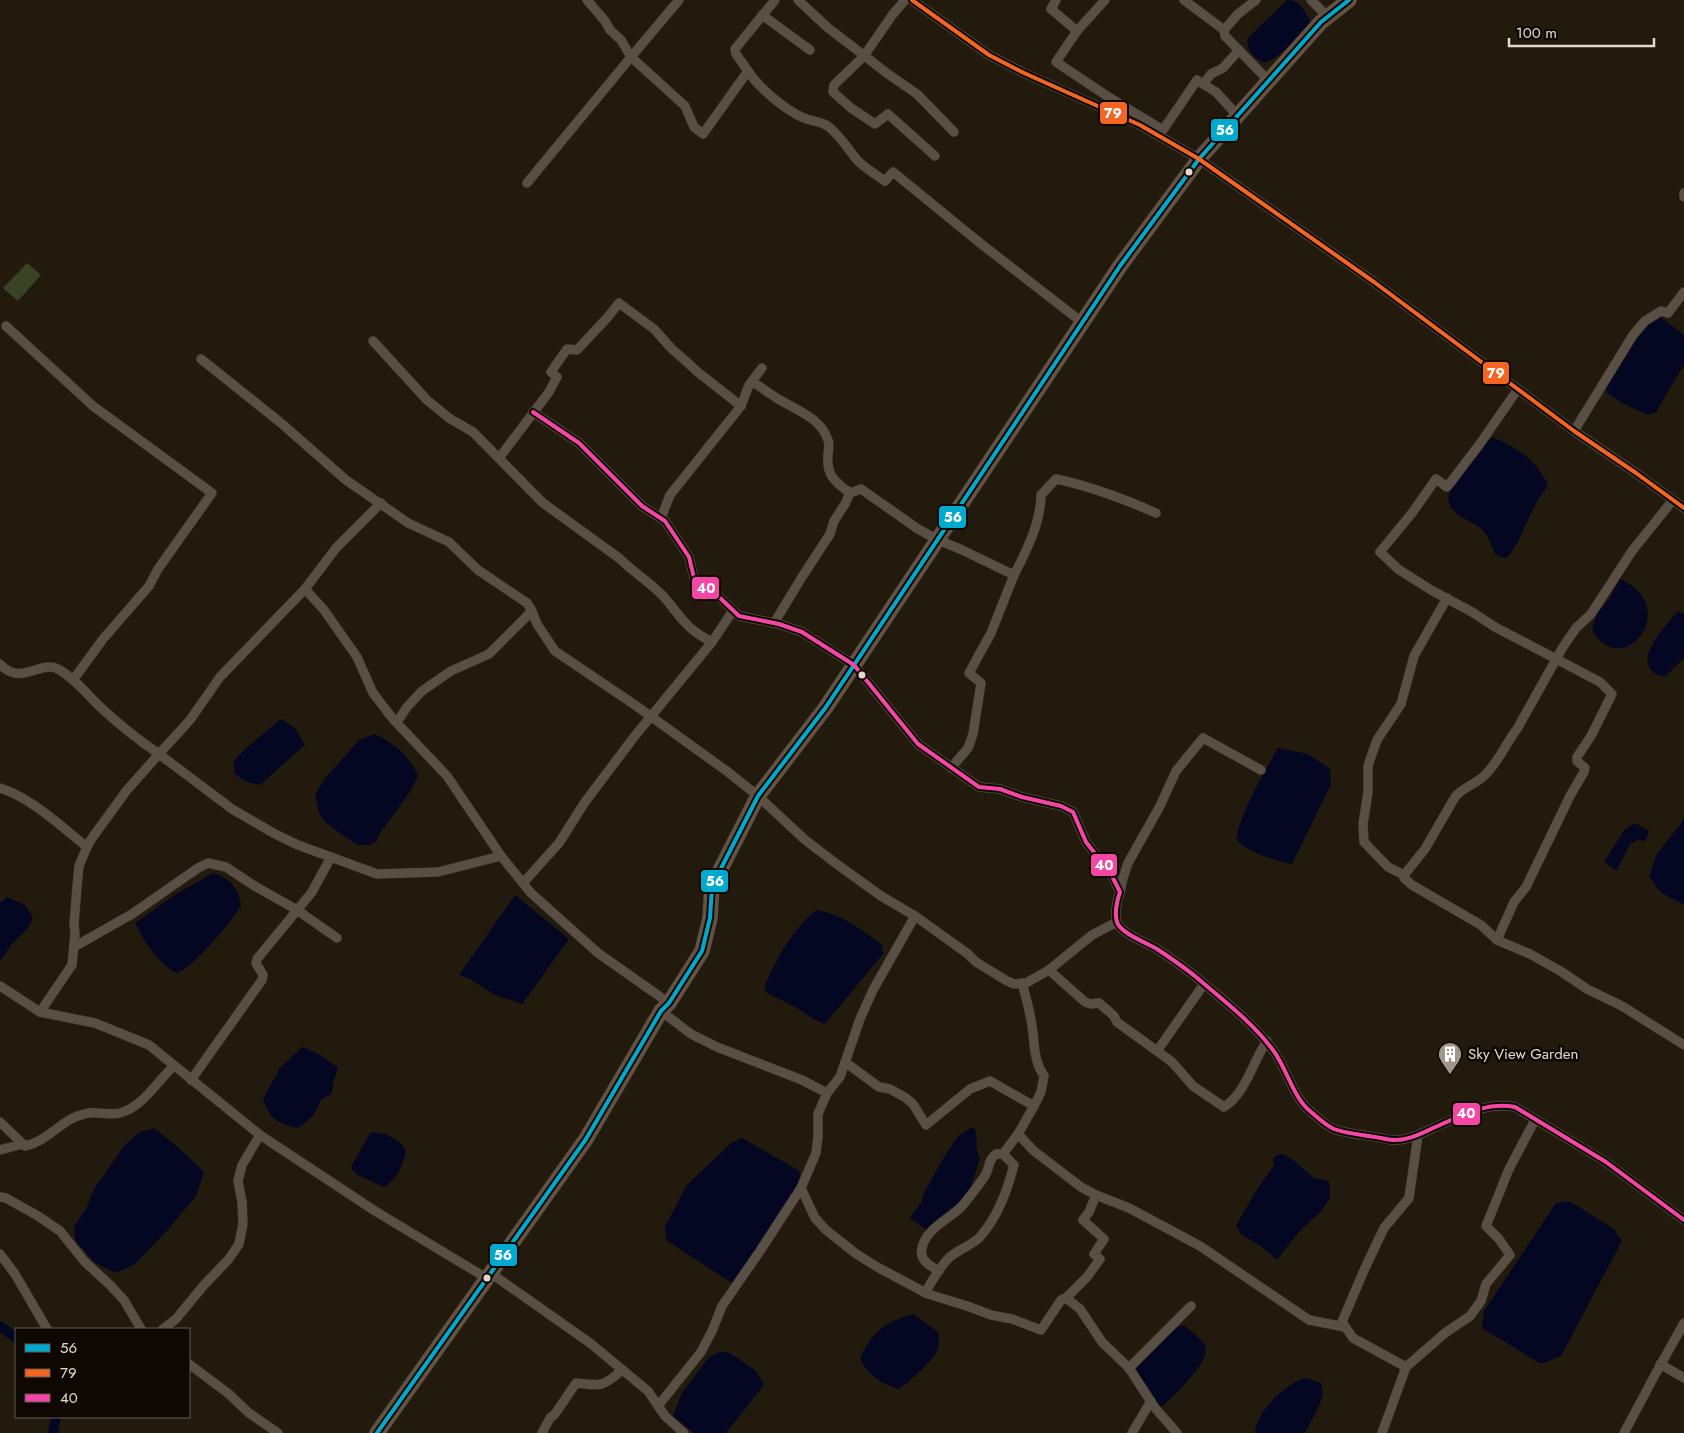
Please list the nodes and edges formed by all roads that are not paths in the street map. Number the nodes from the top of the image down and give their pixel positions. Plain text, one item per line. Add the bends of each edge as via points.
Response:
1 (587, 0) edge
2 (679, 0) edge
3 (775, 0) edge
4 (798, 0) edge
5 (905, 0) edge
6 (912, 0) edge
7 (1056, 0) edge
8 (1105, 0) edge
9 (1184, 0) edge
10 (1256, 0) edge
11 (1311, 0) edge
12 (1349, 0) edge
13 (762, 14) junction
14 (1328, 17) junction
15 (1224, 30) junction
16 (1077, 31) junction
17 (810, 50) dead end
18 (1238, 50) junction
19 (864, 56) junction
20 (631, 57) junction
21 (748, 71) junction
22 (1269, 81) junction
23 (1203, 84) junction
24 (1238, 116) junction
25 (954, 132) dead end
26 (936, 156) dead end
27 (1199, 159) junction
28 (527, 183) dead end
29 (1684, 193) edge
30 (1684, 197) edge
31 (1684, 292) edge
32 (1082, 323) junction
33 (6, 326) dead end
34 (373, 341) dead end
35 (201, 359) dead end
36 (762, 368) dead end
37 (752, 382) junction
38 (1518, 388) junction
39 (741, 406) junction
40 (533, 412) junction
41 (1574, 431) junction
42 (499, 458) junction
43 (850, 493) junction
44 (1673, 500) junction
45 (381, 504) junction
46 (1684, 508) edge
47 (1156, 513) dead end
48 (661, 518) junction
49 (938, 540) junction
50 (1014, 575) junction
51 (305, 589) junction
52 (1447, 598) junction
53 (532, 611) junction
54 (732, 612) junction
55 (774, 623) junction
56 (712, 642) junction
57 (1557, 658) junction
58 (0, 664) edge
59 (854, 665) junction
60 (73, 680) junction
61 (651, 716) junction
62 (397, 722) junction
63 (159, 754) junction
64 (951, 768) junction
65 (1261, 770) dead end
66 (0, 788) edge
67 (758, 796) junction
68 (87, 847) junction
69 (331, 856) junction
70 (501, 856) junction
71 (1404, 875) junction
72 (523, 883) junction
73 (1120, 892) junction
74 (298, 910) junction
75 (915, 916) junction
76 (1117, 922) junction
77 (337, 938) dead end
78 (1497, 940) junction
79 (74, 947) junction
80 (1049, 970) junction
81 (1022, 983) junction
82 (1204, 984) junction
83 (0, 986) edge
84 (665, 1007) junction
85 (40, 1012) junction
86 (1266, 1042) junction
87 (1684, 1045) edge
88 (1157, 1051) junction
89 (844, 1062) junction
90 (174, 1066) junction
91 (191, 1080) junction
92 (826, 1093) junction
93 (1034, 1106) junction
94 (1535, 1120) junction
95 (0, 1122) edge
96 (1018, 1134) junction
97 (260, 1135) junction
98 (1418, 1135) junction
99 (23, 1144) junction
100 (0, 1150) edge
101 (1003, 1154) junction
102 (801, 1188) junction
103 (1096, 1195) junction
104 (0, 1197) edge
105 (1684, 1220) edge
106 (0, 1254) edge
107 (939, 1271) junction
108 (490, 1276) junction
109 (925, 1293) junction
110 (1066, 1298) junction
111 (1191, 1306) dead end
112 (1684, 1323) edge
113 (1345, 1327) junction
114 (46, 1328) edge
115 (140, 1328) edge
116 (164, 1328) edge
117 (1660, 1364) junction
118 (190, 1365) edge
119 (1406, 1367) junction
120 (1129, 1368) junction
121 (622, 1370) junction
122 (1684, 1378) edge
123 (1151, 1401) junction
124 (658, 1406) junction
125 (278, 1433) edge
126 (377, 1433) edge
127 (542, 1433) edge
128 (684, 1433) edge
129 (1132, 1433) edge
130 (1177, 1433) edge
131 (1382, 1433) edge
132 (1624, 1433) edge

1 - 20 street
2 - 20 street
3 - 13 street
4 - 19 street
5 - 19 street
6 - 27 street via 989,55 1140,125
7 - 16 street via 1051,9
8 - 16 street
9 - 15 street
10 - 15 street
11 - 14 street
12 - 14 highway
13 - 17 street
13 - 21 street via 735,49
14 - 22 highway
15 - 18 street via 1225,36
16 - 23 street via 1056,62 1163,130 1197,80
18 - 22 street
18 - 23 street
19 - 25 street via 917,94
19 - 26 street via 834,85 833,92 875,124 888,114
20 - 21 street via 685,106 694,127 703,134
20 - 28 street
21 - 32 street via 754,81 788,108 828,126 858,161 885,181 893,172
22 - 24 highway
23 - 24 street via 1216,92
24 - 27 highway
27 - 32 highway
27 - 38 street
29 - 30 street
31 - 41 street via 1668,313 1660,312 1645,321 1633,334
32 - 49 highway
33 - 60 street via 93,406 212,493 149,586
34 - 42 street via 427,400 473,432
35 - 45 street via 346,480
36 - 37 street
37 - 39 street
37 - 43 street via 810,417 818,426 829,441 827,466 831,476
38 - 41 street
38 - 52 street via 1447,487 1436,479 1380,552 1398,569
39 - 40 street via 620,303 578,350 567,348 551,372 557,377 554,383
39 - 48 street via 670,495
40 - 42 street
40 - 48 street via 579,443 642,506
41 - 44 street
42 - 56 street via 543,503 619,558 663,596 696,634
43 - 49 street via 860,489
43 - 55 street via 830,534
44 - 46 street
44 - 57 street via 1632,551
45 - 51 street via 336,548
45 - 53 street via 408,524 449,542 478,570 527,603
47 - 50 street via 1079,484 1056,479 1041,495 1041,508 1027,551
48 - 54 street via 689,557 695,582 716,594
49 - 50 street
49 - 59 highway
50 - 64 street via 991,633 969,673 981,682 973,734 968,748
51 - 62 street via 358,657 373,692
51 - 63 street via 220,677 190,720
52 - 57 street
52 - 71 street via 1414,656 1401,704 1377,740 1368,766 1364,842 1388,867
53 - 61 street via 555,651
53 - 62 street via 489,654 451,671 422,691
54 - 55 street
54 - 56 street
55 - 59 street via 802,632
56 - 61 street
57 - 71 street via 1497,760 1478,781 1459,792 1425,849
57 - 78 street via 1600,682 1612,694 1577,757 1585,768 1584,772
58 - 60 street via 8,671 25,674 53,667
59 - 64 street via 918,744
59 - 67 highway
60 - 63 street via 140,742
61 - 67 street
61 - 72 street via 585,802 559,843
62 - 70 street via 448,776
63 - 68 street via 126,790
63 - 69 street via 232,809 298,845
64 - 73 street via 979,787 1000,789 1073,812 1086,842 1111,874
65 - 73 street via 1203,738 1176,771 1128,863
66 - 68 street via 10,790 48,815
67 - 75 street via 804,839 838,865
67 - 84 highway via 712,886 710,918 702,951
68 - 79 street via 77,880
69 - 70 street via 377,874 438,872
69 - 74 street via 312,892
70 - 72 street
71 - 78 street via 1412,885 1480,925
72 - 84 street via 598,952
73 - 76 street via 1116,904
74 - 77 street
74 - 79 street via 226,867 208,863 132,914
74 - 91 street via 256,960 262,980
75 - 81 street via 992,973 1014,984
75 - 89 street via 873,990
76 - 80 street via 1092,936
76 - 82 street via 1123,930 1157,949
78 - 87 street via 1556,968
79 - 85 street via 72,965
80 - 81 street
80 - 88 street via 1085,1002 1099,1003 1117,1022
81 - 93 street via 1034,1051 1044,1076
82 - 86 street via 1254,1027
82 - 88 street
83 - 85 street
84 - 92 street via 691,1034
84 - 108 highway via 586,1139
85 - 90 street via 95,1023 149,1045
86 - 88 street via 1247,1082 1224,1107 1193,1086 1172,1062
86 - 98 street via 1280,1060 1299,1099 1307,1109 1335,1129 1388,1140
89 - 92 street via 840,1076
89 - 93 street via 879,1087 900,1094 913,1104 926,1125 970,1089 990,1081
90 - 91 street
90 - 99 street via 140,1102 125,1111 76,1117 35,1144
91 - 97 street
92 - 102 street via 818,1114 816,1152
93 - 96 street
94 - 98 street via 1515,1107 1487,1106
94 - 105 street via 1606,1162
94 - 119 street via 1508,1169 1486,1226 1510,1255 1486,1284 1481,1302 1470,1316
95 - 99 street
96 - 101 street
96 - 103 street via 1034,1151
97 - 108 street via 376,1211
97 - 116 street via 242,1165 238,1181 243,1224 239,1244 176,1319
98 - 113 street via 1409,1198 1384,1228 1342,1322
99 - 100 street
101 - 107 street via 1014,1165 996,1215 979,1237 950,1257
101 - 107 street via 990,1158 986,1174 962,1206 928,1236 922,1249 924,1260
102 - 109 street via 815,1218 826,1230 868,1262
102 - 124 street via 722,1306 701,1352
103 - 110 street via 1090,1212 1083,1220 1104,1238 1094,1254 1100,1259
103 - 113 street via 1129,1208 1200,1246 1309,1320
104 - 115 street via 60,1231 85,1262 124,1300
106 - 114 street
107 - 109 street
108 - 121 street via 590,1343
108 - 126 highway
109 - 110 street via 1041,1330 1061,1300
110 - 120 street via 1080,1308 1102,1342
111 - 120 street
112 - 117 street
113 - 119 street via 1353,1338
117 - 122 street
117 - 132 street
118 - 125 street
119 - 131 street
120 - 123 street
121 - 124 street via 648,1391
121 - 127 street via 607,1384 576,1383
123 - 129 street
123 - 130 street
124 - 128 street

